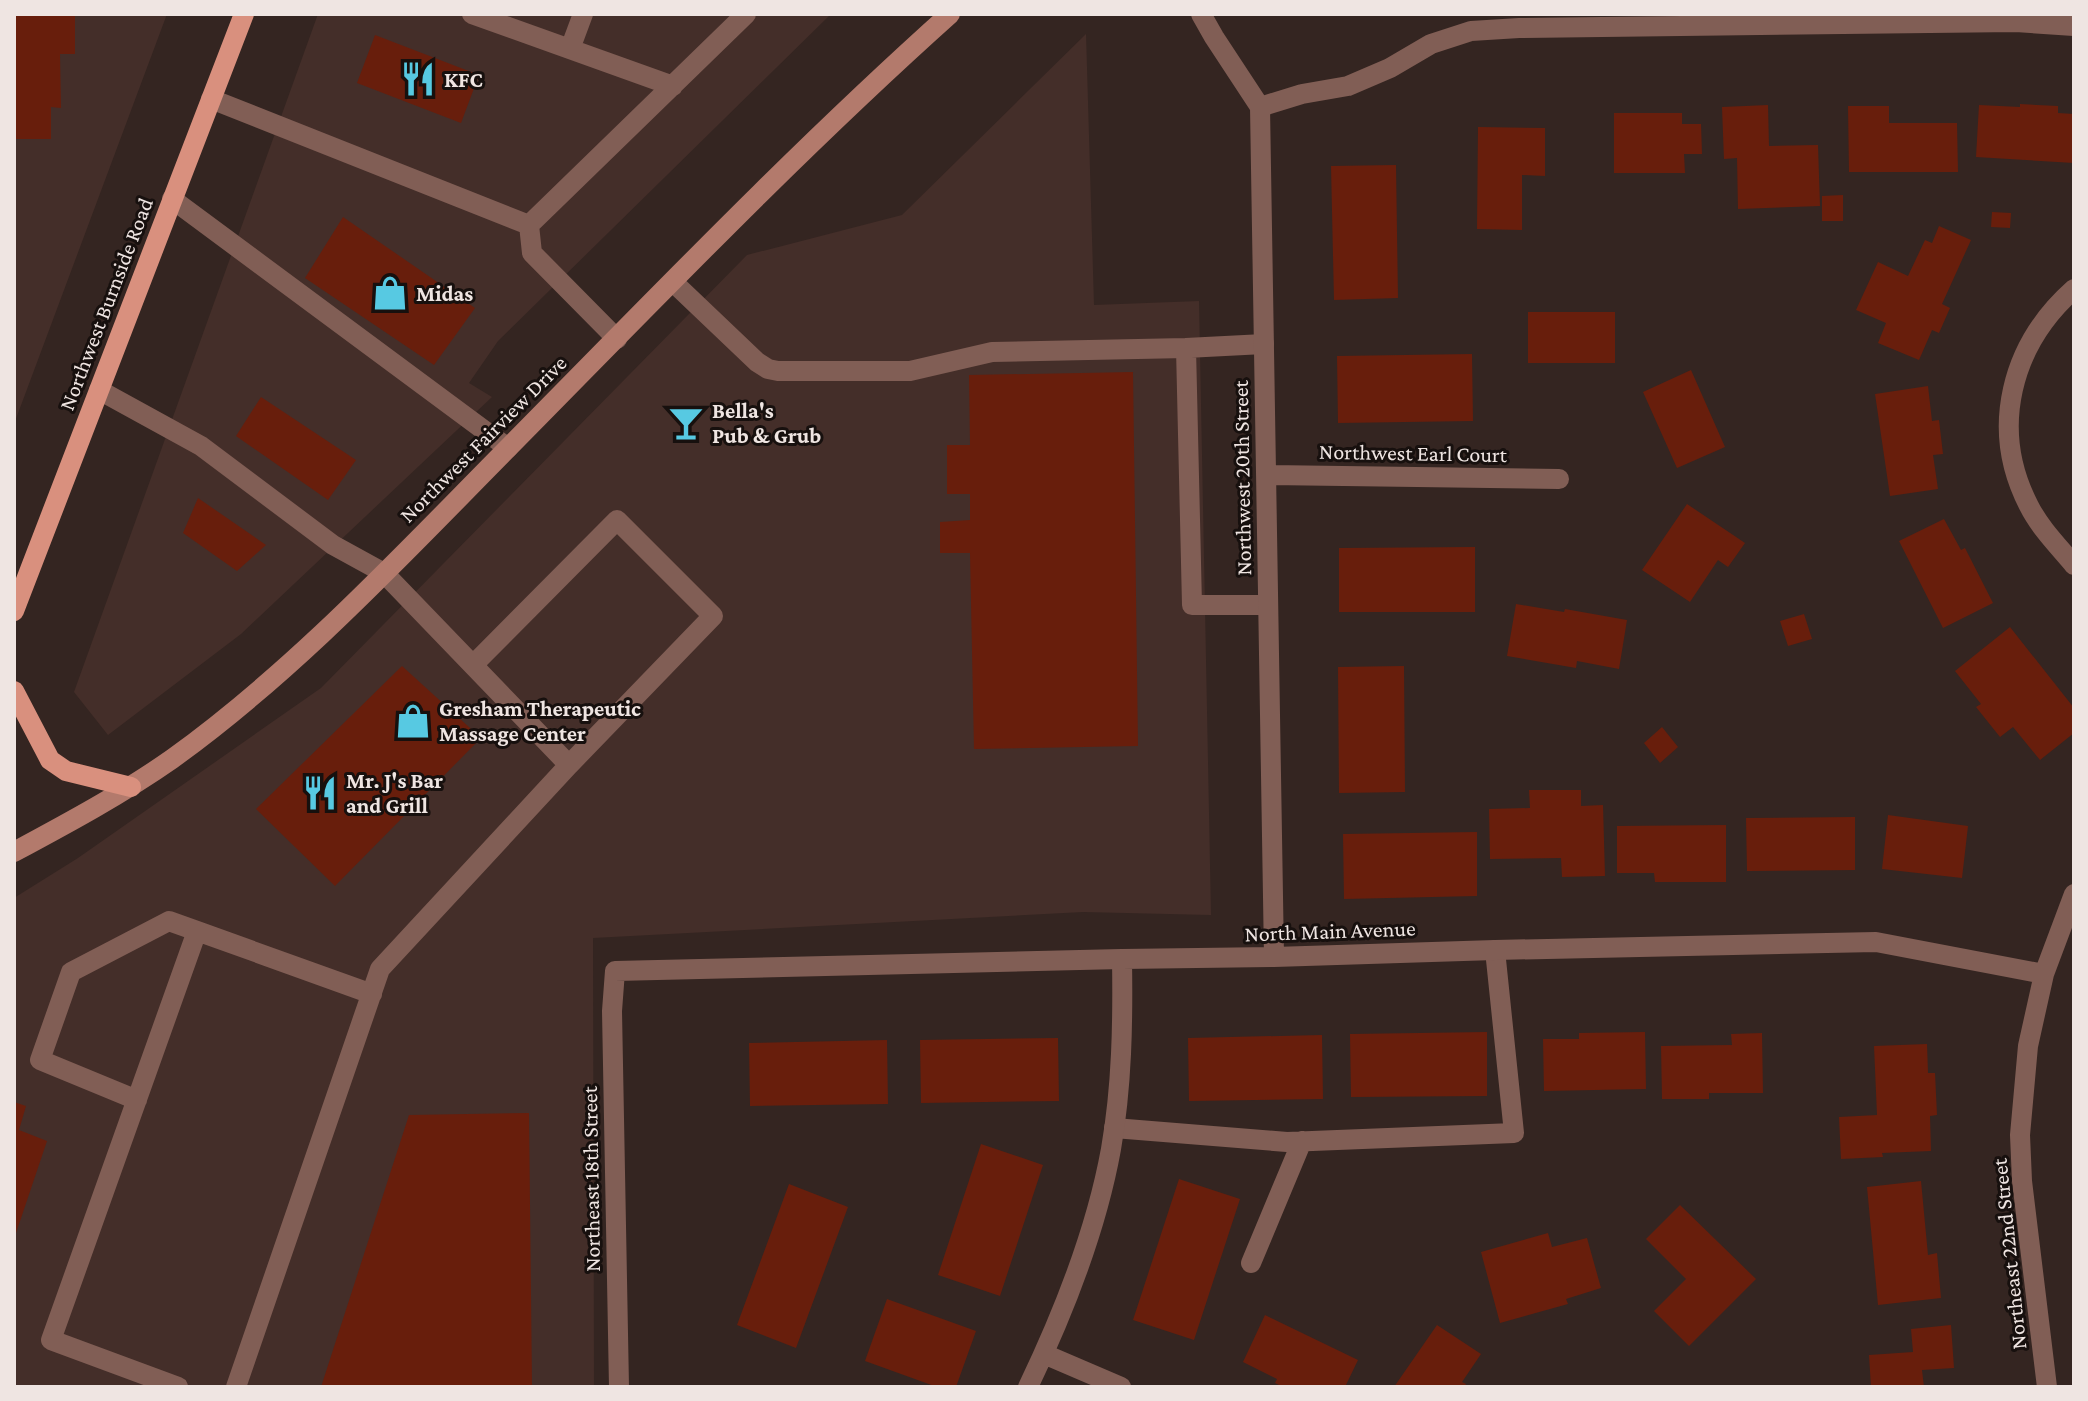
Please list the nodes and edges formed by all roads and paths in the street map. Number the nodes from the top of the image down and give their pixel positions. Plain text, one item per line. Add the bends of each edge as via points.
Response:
1 (244, 14) edge
2 (472, 14) edge
3 (583, 14) edge
4 (746, 14) edge
5 (950, 14) edge
6 (1201, 14) edge
7 (2074, 26) edge
8 (570, 49) junction
9 (673, 86) junction
10 (211, 99) junction
11 (1260, 107) junction
12 (172, 199) junction
13 (529, 225) junction
14 (673, 282) junction
15 (2074, 289) edge
16 (617, 339) junction
17 (1264, 344) junction
18 (1186, 348) junction
19 (99, 390) junction
20 (508, 448) junction
21 (1266, 475) junction
22 (1559, 479) dead end
23 (2074, 565) edge
24 (384, 573) junction
25 (1268, 605) junction
26 (14, 611) edge
27 (473, 665) junction
28 (14, 691) edge
29 (569, 765) junction
30 (131, 787) junction
31 (14, 852) edge
32 (2074, 894) edge
33 (197, 931) junction
34 (1495, 950) junction
35 (1274, 957) junction
36 (1122, 959) junction
37 (615, 971) joint
38 (2044, 974) junction
39 (372, 994) junction
40 (137, 1100) junction
41 (1114, 1128) junction
42 (1302, 1141) junction
43 (1251, 1263) dead end
44 (1044, 1354) junction
45 (178, 1387) edge
46 (236, 1387) edge
47 (619, 1387) edge
48 (1028, 1387) edge
49 (1121, 1387) edge
50 (2047, 1387) edge

1 - 10 main road, Northwest Burnside Road
2 - 8 street
3 - 8 street
4 - 9 street
5 - 14 street, Northwest Fairview Drive
6 - 11 street
7 - 11 street via 1471,31 1431,44 1348,86
8 - 9 street
9 - 13 street
10 - 12 main road, Northwest Burnside Road
10 - 13 street
11 - 17 street, Northwest 20th Street
12 - 19 main road, Northwest Burnside Road
12 - 20 street
13 - 16 street via 532,253
14 - 16 street, Northwest Fairview Drive
14 - 18 street via 757,362 778,371 910,371 992,352
15 - 23 street via 2029,343 2013,383 2008,425 2013,468 2030,507
16 - 20 street, Northwest Fairview Drive
17 - 18 street
17 - 21 street, Northwest 20th Street
18 - 25 street via 1192,605
19 - 24 street via 201,446 333,545
19 - 26 main road, Northwest Burnside Road
20 - 24 street, Northwest Fairview Drive
21 - 22 street, Northwest Earl Court
21 - 25 street, Northwest 20th Street
24 - 27 street
24 - 30 street, Northwest Fairview Drive via 284,670
25 - 35 street, Northwest 20th Street
27 - 29 street
27 - 29 street via 617,520 713,616
28 - 30 main road via 50,760 66,771
29 - 39 street via 380,969
30 - 31 street, Northwest Fairview Drive
32 - 38 street, Northeast 22nd Street
33 - 39 street
33 - 40 street
33 - 40 street via 169,921 71,972 40,1060
34 - 35 street, North Main Avenue
34 - 38 street, North Main Avenue via 1876,942
34 - 42 street via 1514,1133
35 - 36 street, North Main Avenue
36 - 37 street, North Main Avenue
36 - 41 street via 1123,1033
37 - 47 street, Northeast 18th Street
38 - 50 street, Northeast 22nd Street via 2028,1046 2020,1135
39 - 46 street
40 - 45 street via 51,1340
41 - 42 street
41 - 44 street via 1098,1208
42 - 43 street
44 - 48 street
44 - 49 street

